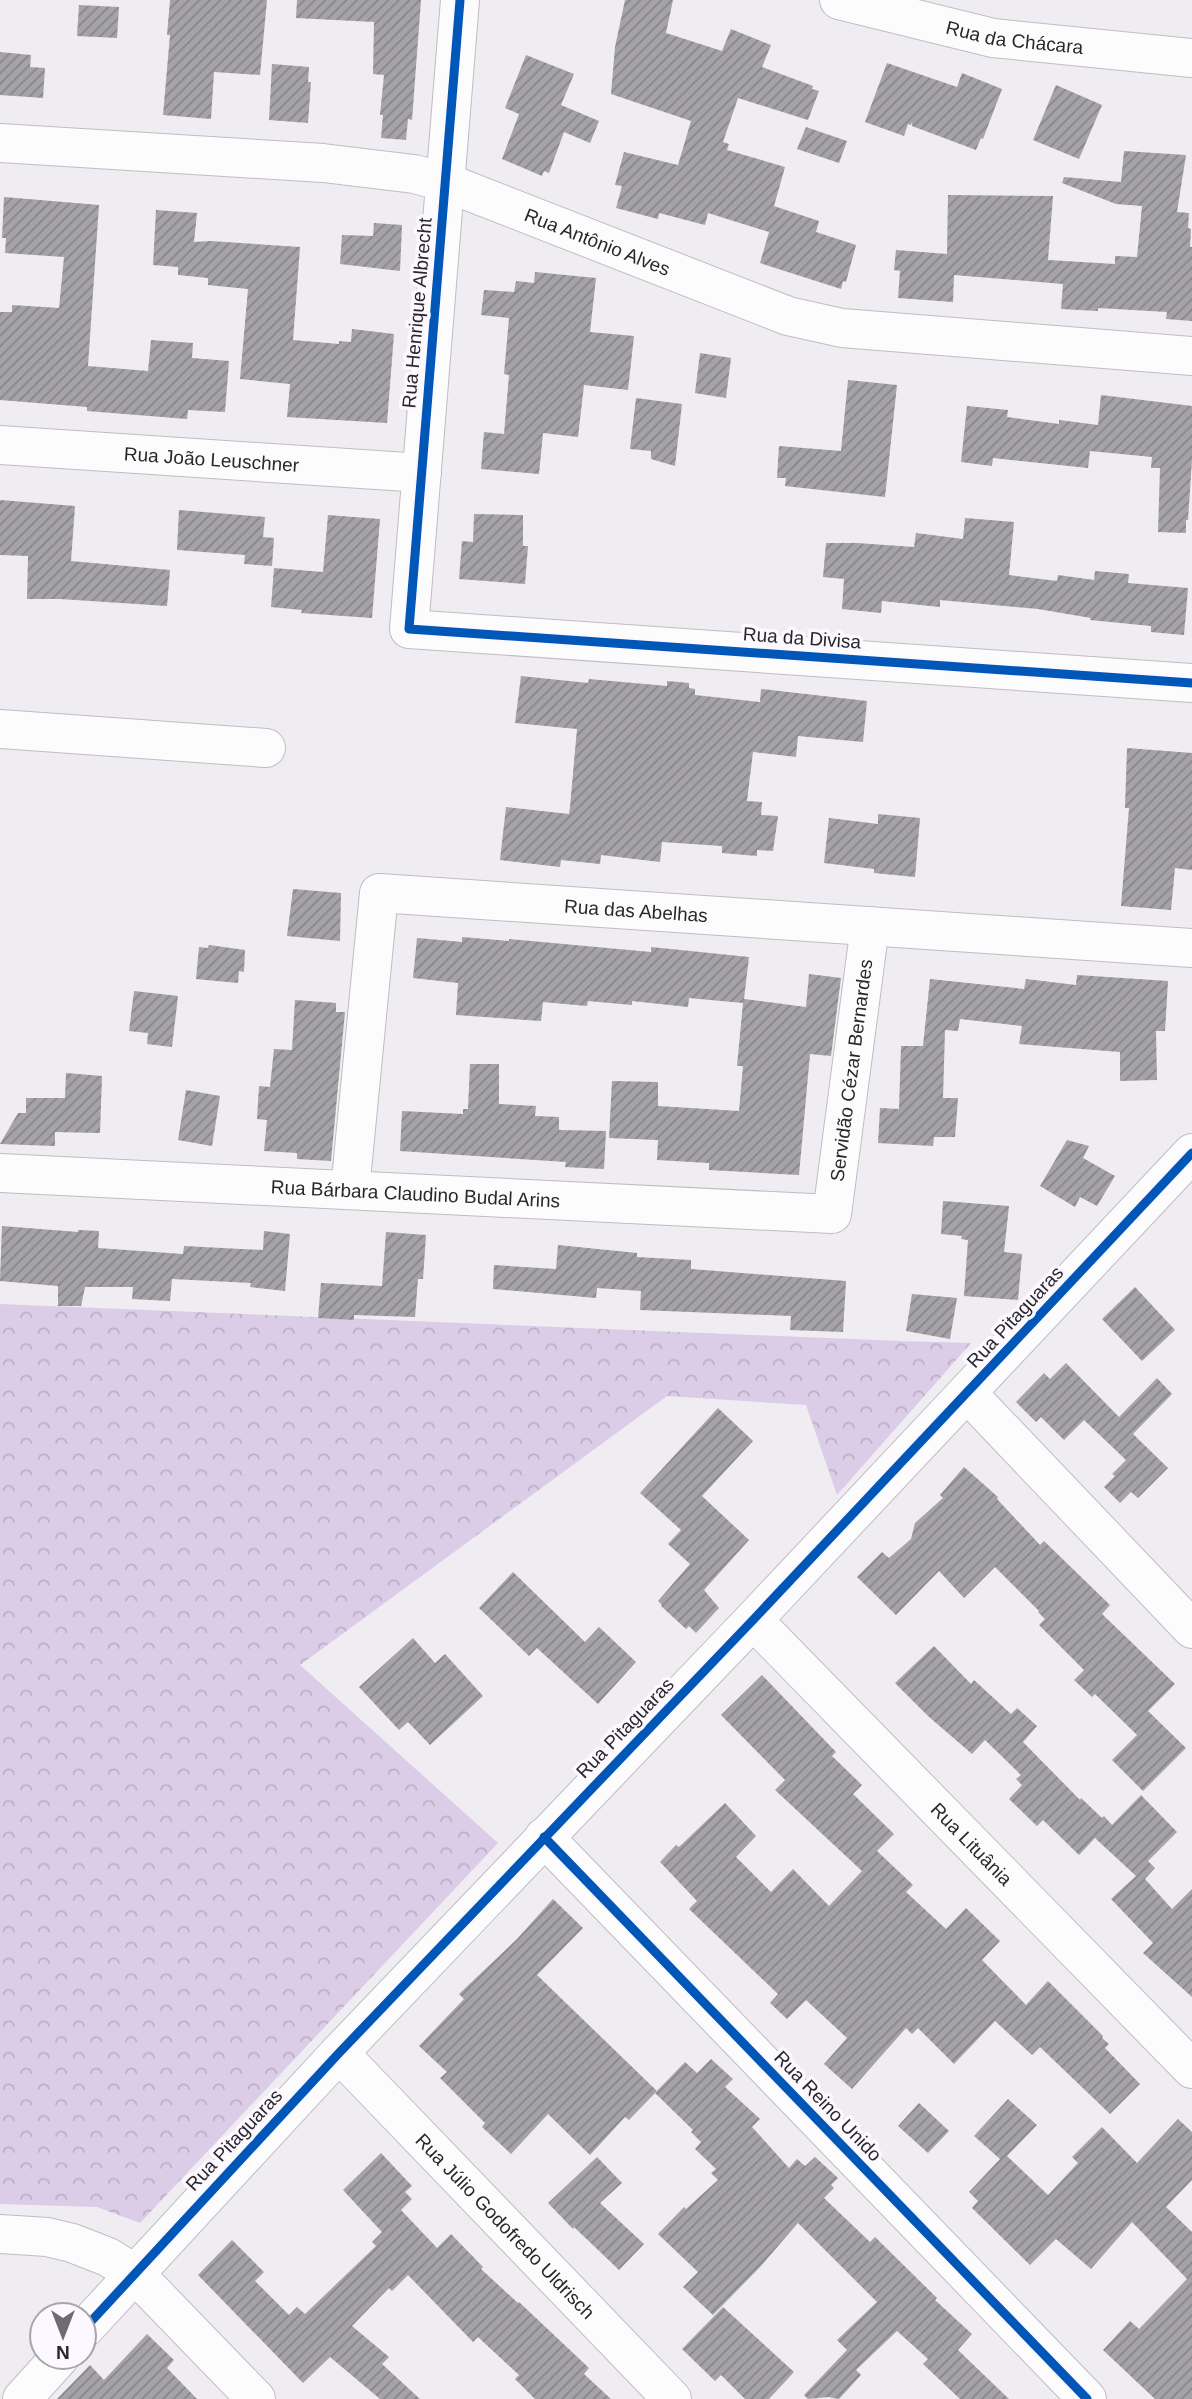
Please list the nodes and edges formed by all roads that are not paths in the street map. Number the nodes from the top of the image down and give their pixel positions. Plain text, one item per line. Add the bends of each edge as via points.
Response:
1 (460, 0) edge
2 (839, 0) edge
3 (1192, 58) edge
4 (0, 143) edge
5 (445, 182) junction
6 (1192, 356) edge
7 (0, 445) edge
8 (422, 473) junction
9 (409, 629) joint
10 (1192, 683) edge
11 (0, 729) edge
12 (266, 748) dead end
13 (870, 926) junction
14 (1192, 948) edge
15 (0, 1173) edge
16 (1185, 1176) edge
17 (350, 1190) junction
18 (832, 1214) joint
19 (968, 1394) junction
20 (753, 1620) junction
21 (1192, 1629) edge
22 (544, 1837) junction
23 (339, 2053) junction
24 (1192, 2069) edge
25 (0, 2234) edge
26 (134, 2273) junction
27 (98, 2313) edge
28 (47, 2371) edge
29 (22, 2399) edge
30 (256, 2399) edge
31 (672, 2399) edge
32 (1087, 2399) edge

1 - 5 street, Rua Henrique Albrecht
2 - 3 street, Rua da Chácara via 993,38
4 - 5 street, Rua Antônio Alves via 323,163
5 - 6 street, Rua Antônio Alves via 811,323
5 - 8 street, Rua Henrique Albrecht
7 - 8 street, Rua João Leuschner
8 - 9 street, Rua Henrique Albrecht
9 - 10 street, Rua da Divisa
11 - 12 street
13 - 14 street, Rua das Abelhas
13 - 17 street, Rua das Abelhas via 379,893
13 - 18 street, Servidão Cézar Bernardes
15 - 17 street, Rua Bárbara Claudino Budal Arins
16 - 19 street, Rua Pitaguaras
17 - 18 street, Rua Bárbara Claudino Budal Arins
19 - 20 street, Rua Pitaguaras
19 - 21 street
20 - 22 street, Rua Pitaguaras
20 - 24 street, Rua Lituânia
22 - 23 street, Rua Pitaguaras
22 - 32 street, Rua Reino Unido
23 - 26 street, Rua Pitaguaras
23 - 31 street, Rua Júlio Godofredo Uldrisch
25 - 26 street via 80,2245
26 - 27 street, Rua Pitaguaras
26 - 30 street
28 - 29 street

